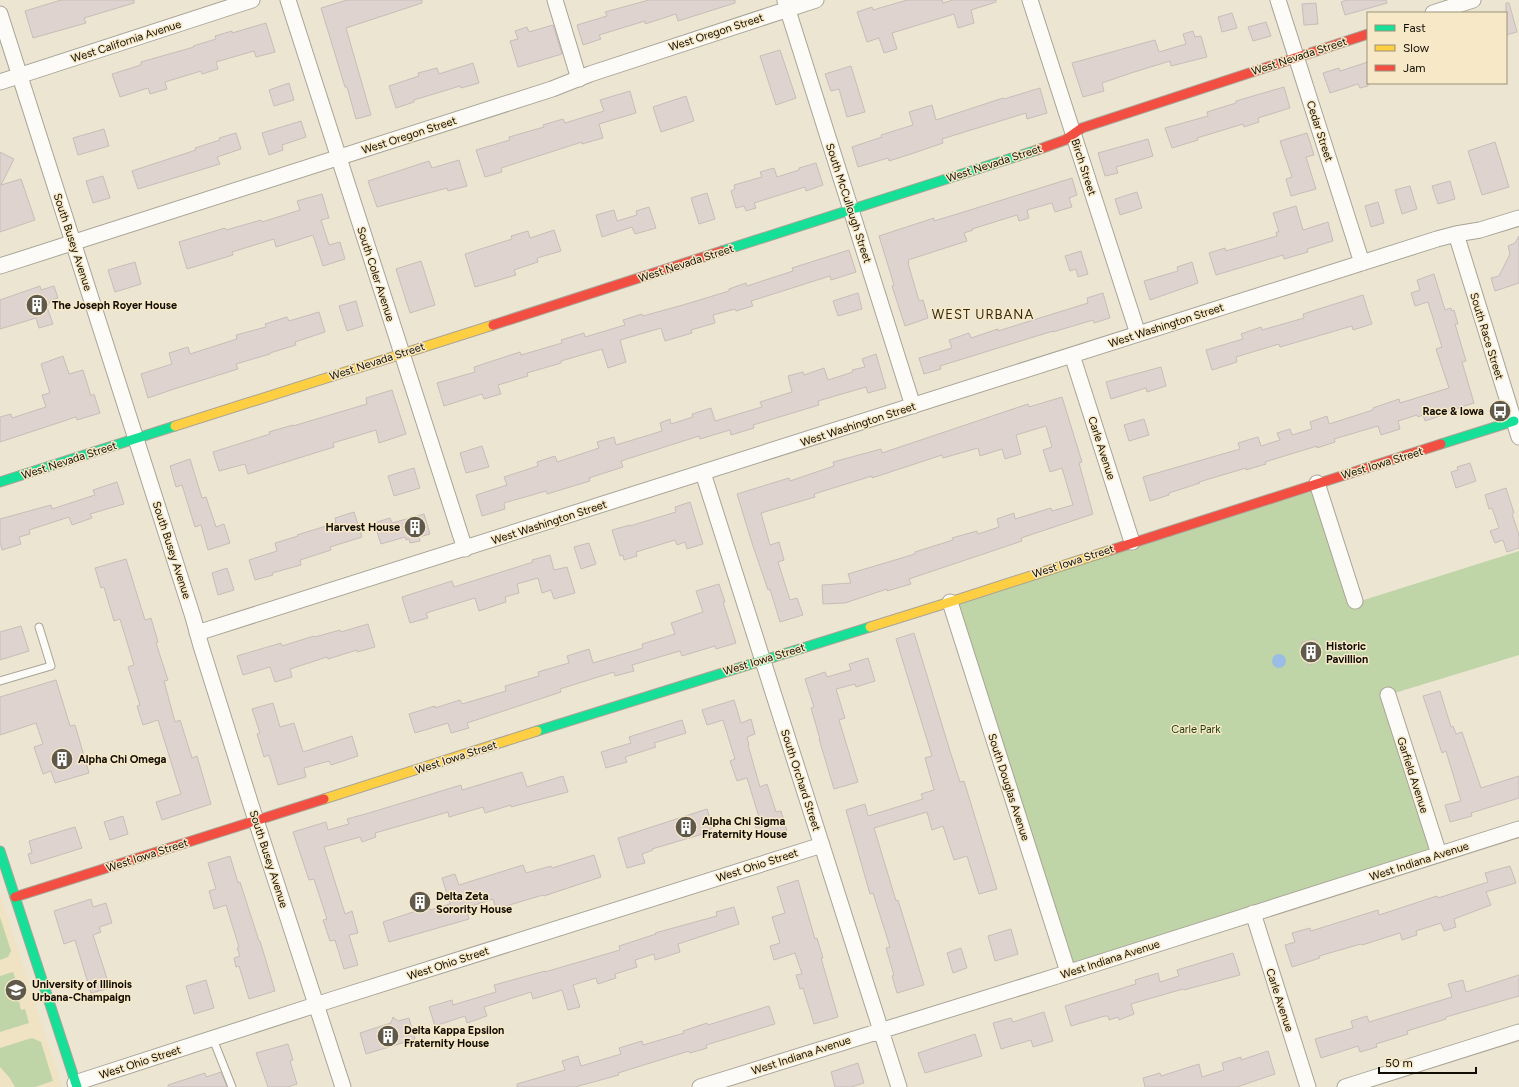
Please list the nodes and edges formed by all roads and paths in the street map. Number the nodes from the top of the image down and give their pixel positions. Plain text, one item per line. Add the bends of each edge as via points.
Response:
1 (252, 0) edge
2 (288, 0) edge
3 (555, 0) edge
4 (816, 0) edge
5 (1030, 0) edge
6 (1278, 0) edge
7 (1473, 0) edge
8 (786, 5) edge
9 (1436, 12) edge
10 (0, 14) edge
11 (1367, 34) edge
12 (4, 40) edge
13 (1296, 57) junction
14 (20, 76) junction
15 (579, 79) junction
16 (0, 82) edge
17 (1074, 134) junction
18 (338, 157) junction
19 (851, 211) junction
20 (1519, 218) edge
21 (1456, 234) junction
22 (73, 243) junction
23 (1362, 263) junction
24 (0, 266) edge
25 (1138, 334) junction
26 (401, 354) junction
27 (1072, 355) junction
28 (913, 406) junction
29 (1514, 421) junction
30 (136, 438) junction
31 (1519, 438) edge
32 (703, 473) junction
33 (0, 482) edge
34 (1317, 483) junction
35 (1132, 542) junction
36 (464, 549) junction
37 (1355, 601) dead end
38 (950, 602) junction
39 (39, 627) dead end
40 (197, 633) junction
41 (762, 660) junction
42 (0, 681) edge
43 (1388, 695) dead end
44 (256, 820) junction
45 (1519, 828) edge
46 (822, 845) junction
47 (0, 851) edge
48 (1439, 854) junction
49 (15, 897) junction
50 (1253, 913) junction
51 (1068, 972) junction
52 (316, 1005) junction
53 (881, 1030) junction
54 (1519, 1032) edge
55 (213, 1038) junction
56 (76, 1085) edge
57 (232, 1087) edge
58 (343, 1087) edge
59 (700, 1087) edge
60 (900, 1087) edge
61 (1308, 1087) edge
62 (1345, 1087) edge

1 - 14 street, West California Avenue
2 - 18 street, South Coler Avenue
3 - 15 street
4 - 8 street, West Oregon Street
5 - 17 street, Birch Street
6 - 13 street, Cedar Street
7 - 9 street
8 - 15 street, West Oregon Street
8 - 19 street, South McCullough Street
10 - 12 street, South Busey Avenue
11 - 13 street, West Nevada Street
12 - 14 street, South Busey Avenue
13 - 17 street, West Nevada Street via 1082,128
13 - 23 street, Cedar Street
14 - 16 street, West California Avenue
14 - 22 street, South Busey Avenue
15 - 18 street, West Oregon Street
17 - 19 street, West Nevada Street via 1065,140 1023,155
17 - 25 street, Birch Street
18 - 22 street, West Oregon Street
18 - 26 street, South Coler Avenue
19 - 26 street, West Nevada Street
19 - 28 street, South McCullough Street
20 - 21 street, West Washington Street via 1480,230
21 - 23 street, West Washington Street
21 - 29 street, South Race Street
22 - 24 street, West Oregon Street
22 - 30 street, South Busey Avenue
23 - 25 street, West Washington Street
25 - 27 street, West Washington Street
26 - 30 street, West Nevada Street
26 - 36 street, South Coler Avenue
27 - 28 street, West Washington Street
27 - 35 street, Carle Avenue
28 - 32 street, West Washington Street
29 - 31 street, South Race Street
29 - 34 street, West Iowa Street
30 - 33 street, West Nevada Street
30 - 40 street, South Busey Avenue
32 - 36 street, West Washington Street
32 - 41 street, South Orchard Street
34 - 35 street, West Iowa Street
34 - 37 street
35 - 38 street, West Iowa Street
36 - 40 street, West Washington Street
38 - 41 street, West Iowa Street
38 - 51 street, South Douglas Avenue
39 - 42 lane via 51,666
40 - 44 street, South Busey Avenue
41 - 44 street, West Iowa Street
41 - 46 street, South Orchard Street
43 - 48 street, Garfield Avenue
44 - 49 street, West Iowa Street
44 - 52 street, South Busey Avenue
45 - 48 street, West Indiana Avenue
46 - 52 street, West Ohio Street
46 - 53 street, South Orchard Street
47 - 49 street
48 - 50 street, West Indiana Avenue
49 - 56 street
50 - 51 street, West Indiana Avenue
50 - 61 street, Carle Avenue
51 - 53 street, West Indiana Avenue
52 - 55 street, West Ohio Street
52 - 58 street, South Busey Avenue
53 - 59 street, West Indiana Avenue
53 - 60 street, South Orchard Street
54 - 62 street
55 - 56 street, West Ohio Street
55 - 57 lane

